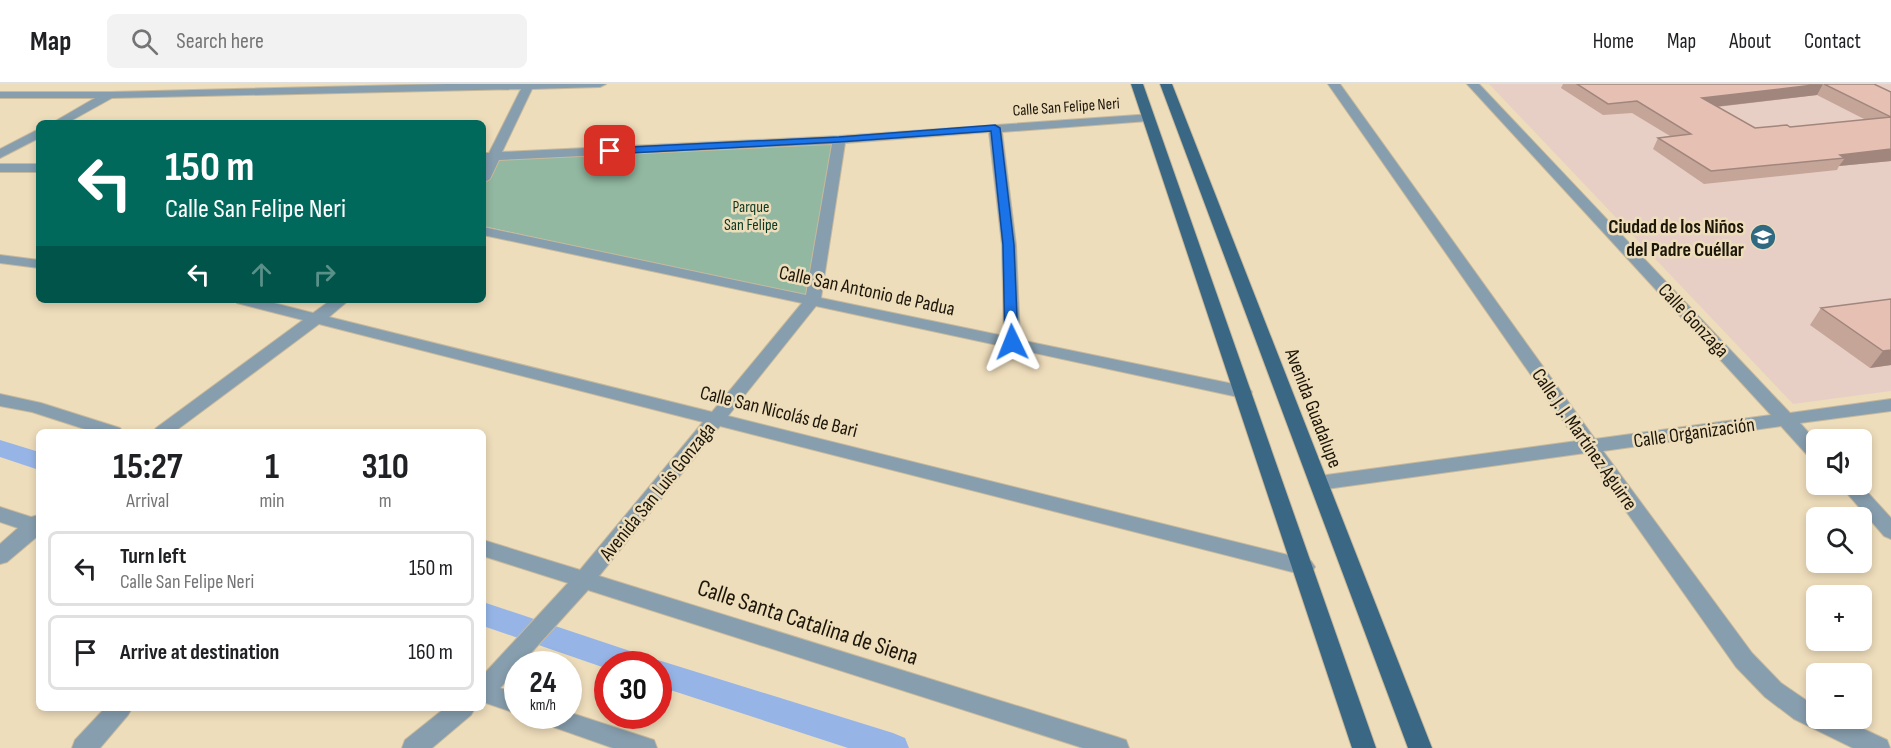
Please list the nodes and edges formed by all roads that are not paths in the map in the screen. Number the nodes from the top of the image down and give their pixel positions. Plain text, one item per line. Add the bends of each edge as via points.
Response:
1 (130, 84) edge
2 (600, 84) edge
3 (1137, 84) edge
4 (1166, 84) edge
5 (1335, 84) edge
6 (1473, 84) edge
7 (529, 85) edge
8 (0, 95) edge
9 (111, 95) junction
10 (1148, 117) junction
11 (64, 120) edge
12 (995, 128) junction
13 (36, 135) edge
14 (839, 140) junction
15 (0, 154) edge
16 (489, 157) edge
17 (0, 168) edge
18 (36, 168) edge
19 (486, 232) edge
20 (0, 259) edge
21 (36, 264) edge
22 (813, 300) junction
23 (256, 303) edge
24 (336, 303) edge
25 (318, 317) junction
26 (1012, 342) junction
27 (1243, 392) junction
28 (0, 400) edge
29 (1891, 405) edge
30 (716, 418) junction
31 (1786, 419) junction
32 (105, 429) edge
33 (166, 429) edge
34 (1806, 441) edge
35 (1590, 446) junction
36 (1319, 483) junction
37 (1858, 495) edge
38 (0, 513) edge
39 (36, 526) edge
40 (36, 527) edge
41 (1891, 531) edge
42 (486, 549) edge
43 (0, 556) edge
44 (1304, 567) junction
45 (584, 580) junction
46 (486, 689) edge
47 (486, 693) edge
48 (504, 699) edge
49 (117, 711) edge
50 (459, 711) edge
51 (582, 727) edge
52 (84, 748) edge
53 (414, 748) edge
54 (645, 748) edge
55 (1117, 748) edge
56 (1364, 748) edge
57 (1420, 748) edge
58 (1878, 748) edge

1 - 9 street
2 - 7 street
3 - 10 main road
4 - 36 main road, Avenida Guadalupe
5 - 35 street, Calle J. J. Martínez Aguirre
6 - 31 street, Calle Gonzaga
7 - 9 street
7 - 16 street
8 - 9 street
9 - 11 street
10 - 12 street, Calle San Felipe Neri
10 - 27 main road
12 - 14 street, Calle San Felipe Neri
12 - 26 street via 1009,245
13 - 15 street
14 - 16 street, Calle San Felipe Neri
14 - 22 street
17 - 18 street
19 - 22 street, Calle San Antonio de Padua
20 - 21 street
22 - 26 street, Calle San Antonio de Padua
22 - 30 street, Avenida San Luis Gonzaga
23 - 25 street, Calle San Nicolás de Bari
24 - 25 street
25 - 30 street, Calle San Nicolás de Bari
25 - 33 street
26 - 27 street, Calle San Antonio de Padua
27 - 44 main road
28 - 32 street
29 - 31 street, Calle Organización
30 - 44 street, Calle San Nicolás de Bari
30 - 45 street, Avenida San Luis Gonzaga
31 - 34 street, Calle Gonzaga
31 - 35 street, Calle Organización
35 - 36 street, Calle Organización
35 - 58 street, Calle J. J. Martínez Aguirre via 1744,660 1802,712
36 - 57 main road, Avenida Guadalupe
37 - 41 street
38 - 39 street
40 - 43 street
42 - 45 street, Calle Santa Catalina de Siena
44 - 56 main road
45 - 46 street, Avenida San Luis Gonzaga
45 - 55 street, Calle Santa Catalina de Siena
47 - 48 street
49 - 52 street
50 - 53 street
51 - 54 street

